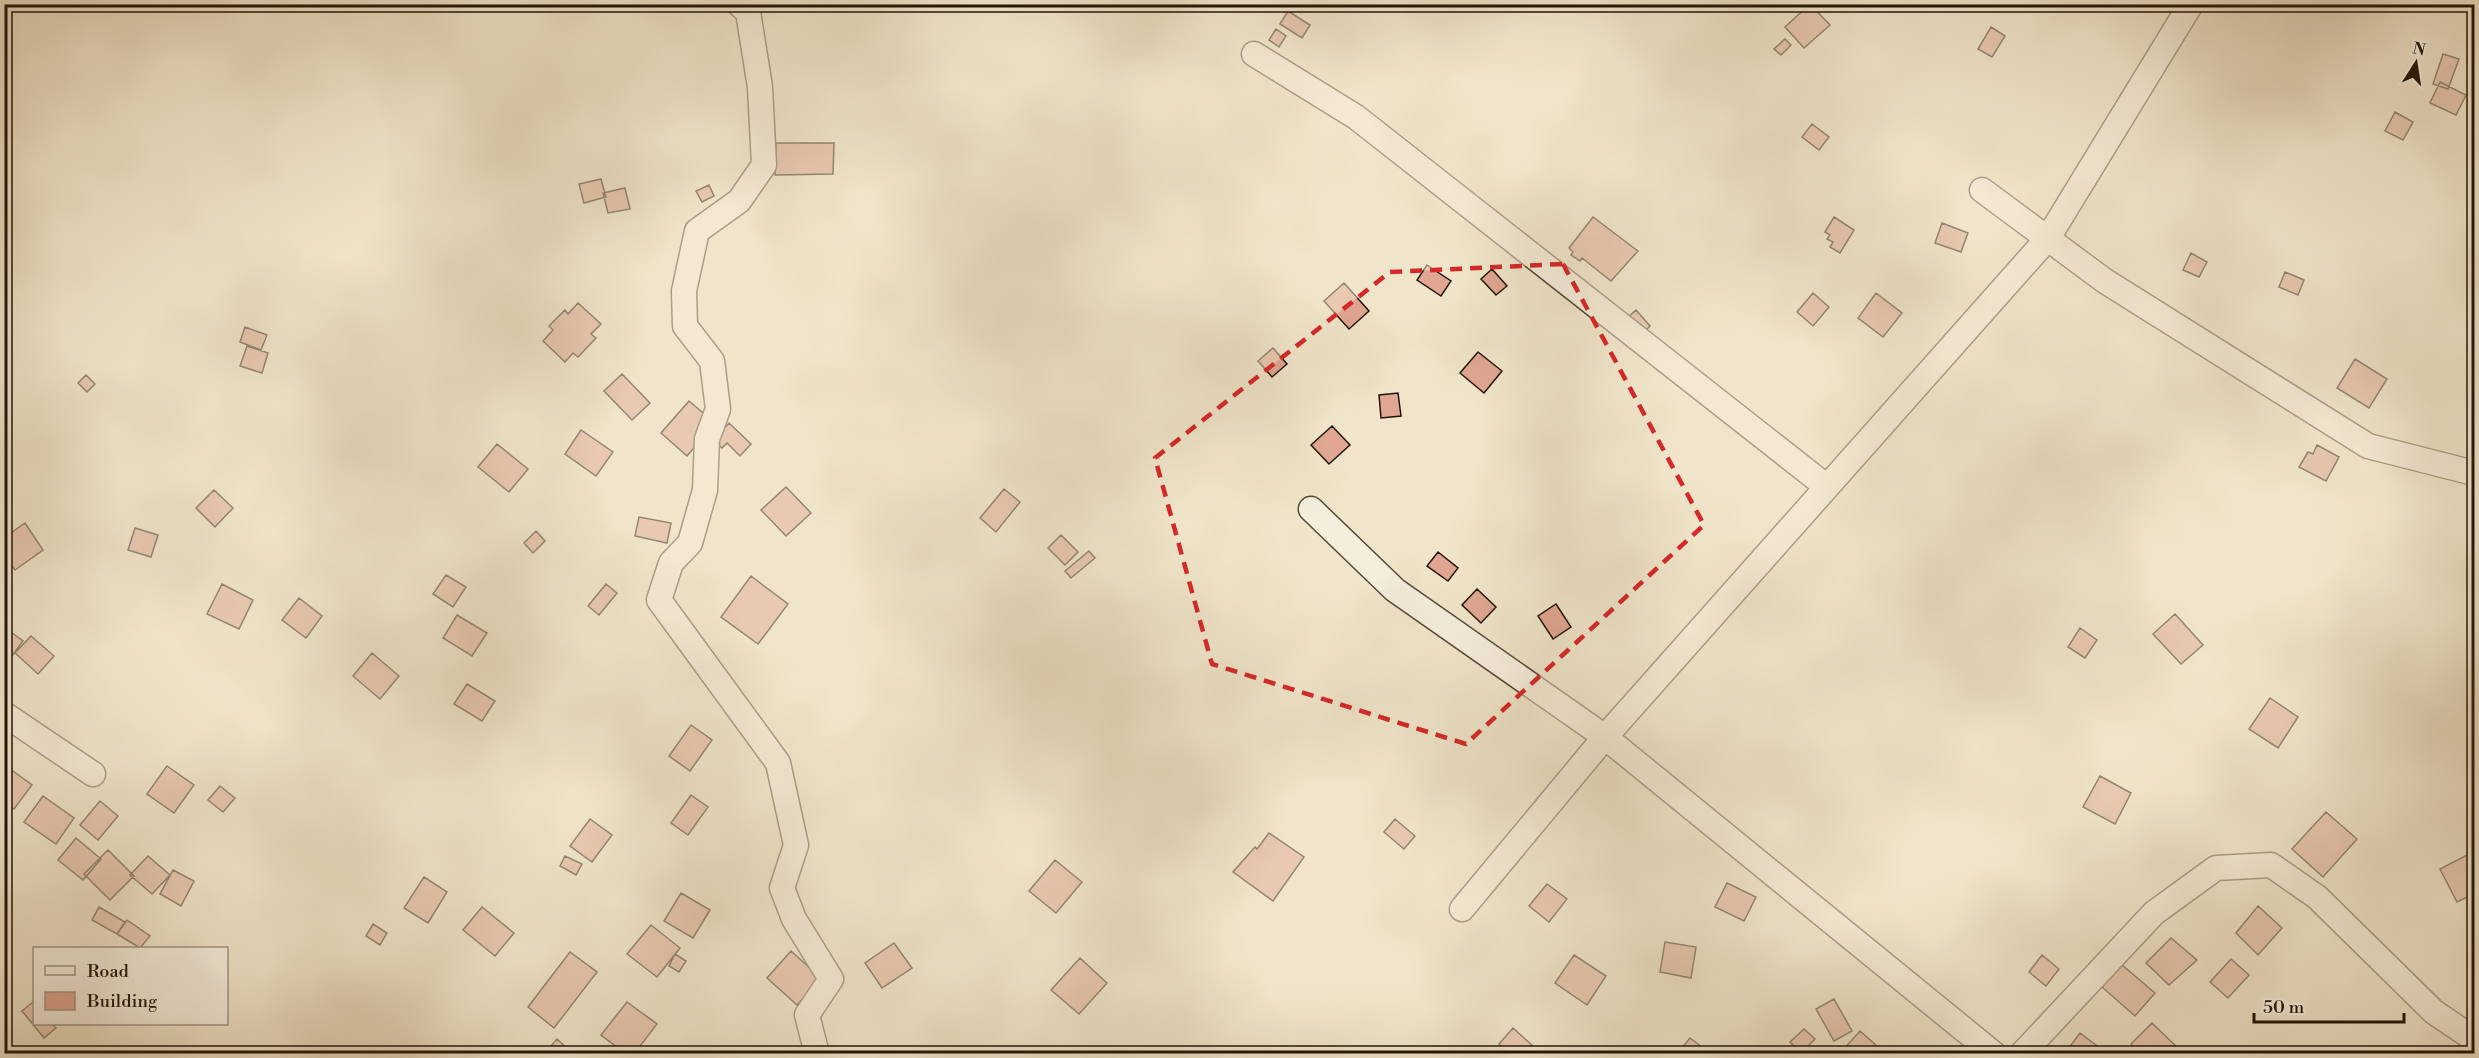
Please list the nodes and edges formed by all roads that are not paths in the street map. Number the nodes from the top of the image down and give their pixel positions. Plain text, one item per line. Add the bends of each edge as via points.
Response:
1 (739, 4) edge
2 (2191, 4) edge
3 (1254, 54) dead end
4 (1982, 190) dead end
5 (2048, 238) junction
6 (2475, 473) edge
7 (1827, 487) junction
8 (1311, 509) dead end
9 (4, 714) edge
10 (1605, 737) junction
11 (93, 774) dead end
12 (1462, 909) dead end
13 (2475, 1039) edge
14 (817, 1053) edge
15 (1994, 1053) edge
16 (2022, 1053) edge

1 - 14 street via 748,12 760,87 764,165 739,201 698,231 684,291 685,326 712,361 718,409 707,438 705,490 690,543 671,562 659,600 778,763 796,845 782,888 794,919 831,980 807,1015
2 - 5 street
3 - 7 street via 1356,117
4 - 5 street
5 - 6 street via 2105,281 2368,446
5 - 7 street
7 - 10 street
8 - 10 street via 1395,590
9 - 11 street
10 - 12 street
10 - 15 street
13 - 16 street via 2434,1012 2317,897 2271,865 2216,868 2154,914

